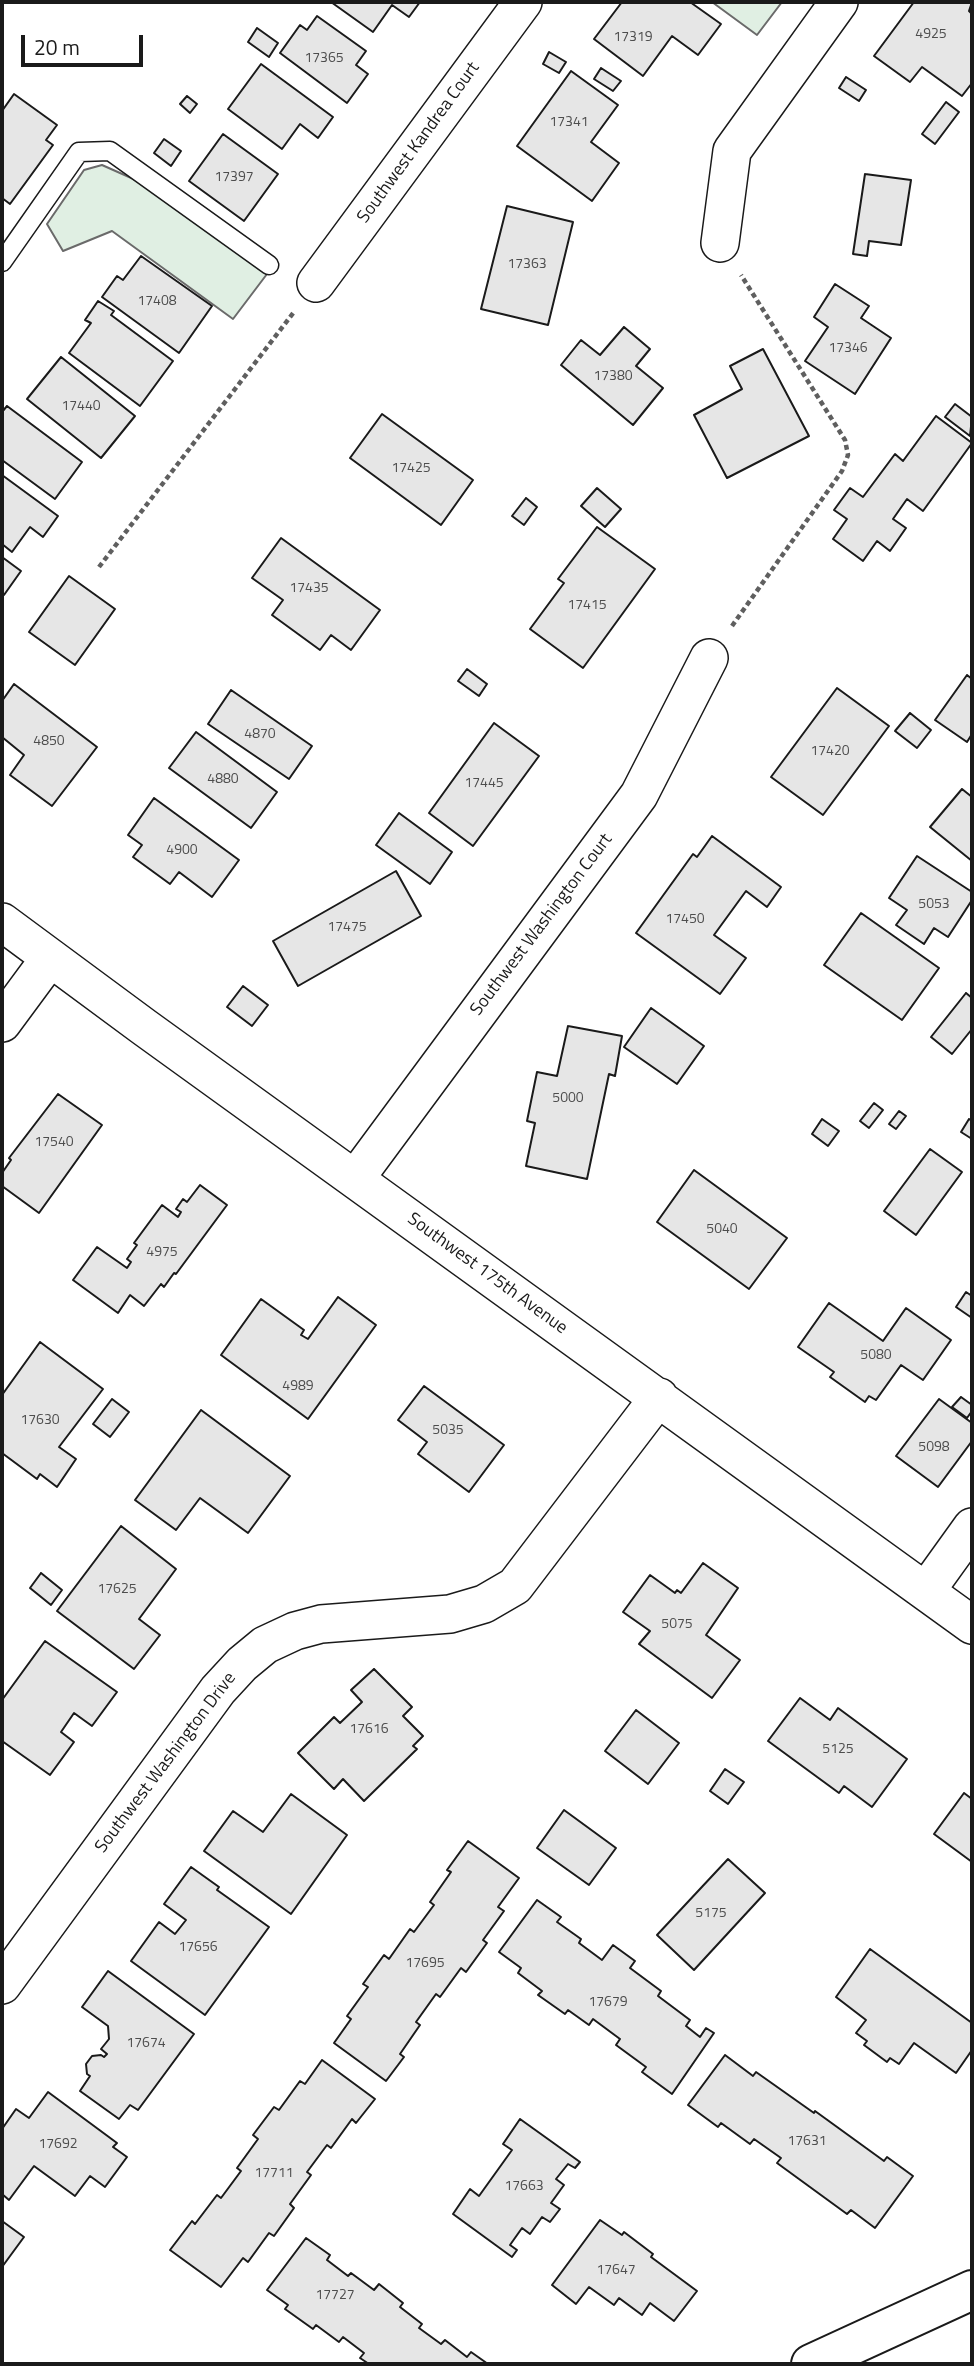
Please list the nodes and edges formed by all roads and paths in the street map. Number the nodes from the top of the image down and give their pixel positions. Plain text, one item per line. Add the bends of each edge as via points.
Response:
1 (523, 2) edge
2 (839, 2) edge
3 (720, 243) joint
4 (2, 262) edge
5 (268, 265) dead end
6 (316, 283) joint
7 (99, 567) dead end
8 (709, 658) joint
9 (2, 922) edge
10 (50, 958) junction
11 (2, 1023) edge
12 (355, 1179) junction
13 (659, 1397) junction
14 (972, 1527) edge
15 (926, 1591) junction
16 (972, 1625) edge
17 (2, 1984) edge
18 (972, 2290) edge
19 (811, 2364) edge

1 - 6 street, Southwest Kandrea Court
2 - 3 street via 732,151
3 - 8 path via 845,440 848,455 842,471
4 - 5 lane via 79,152 110,151
6 - 7 path
8 - 12 street, Southwest Washington Court via 639,795
9 - 10 street, Southwest 175th Avenue
10 - 11 street
10 - 12 street, Southwest 175th Avenue
12 - 13 street, Southwest 175th Avenue
13 - 15 street, Southwest 175th Avenue
13 - 17 street, Southwest Washington Drive via 515,1586 484,1604 450,1614 321,1624 295,1631 242,1664 218,1690
14 - 15 street
15 - 16 street, Southwest 175th Avenue
18 - 19 main road

